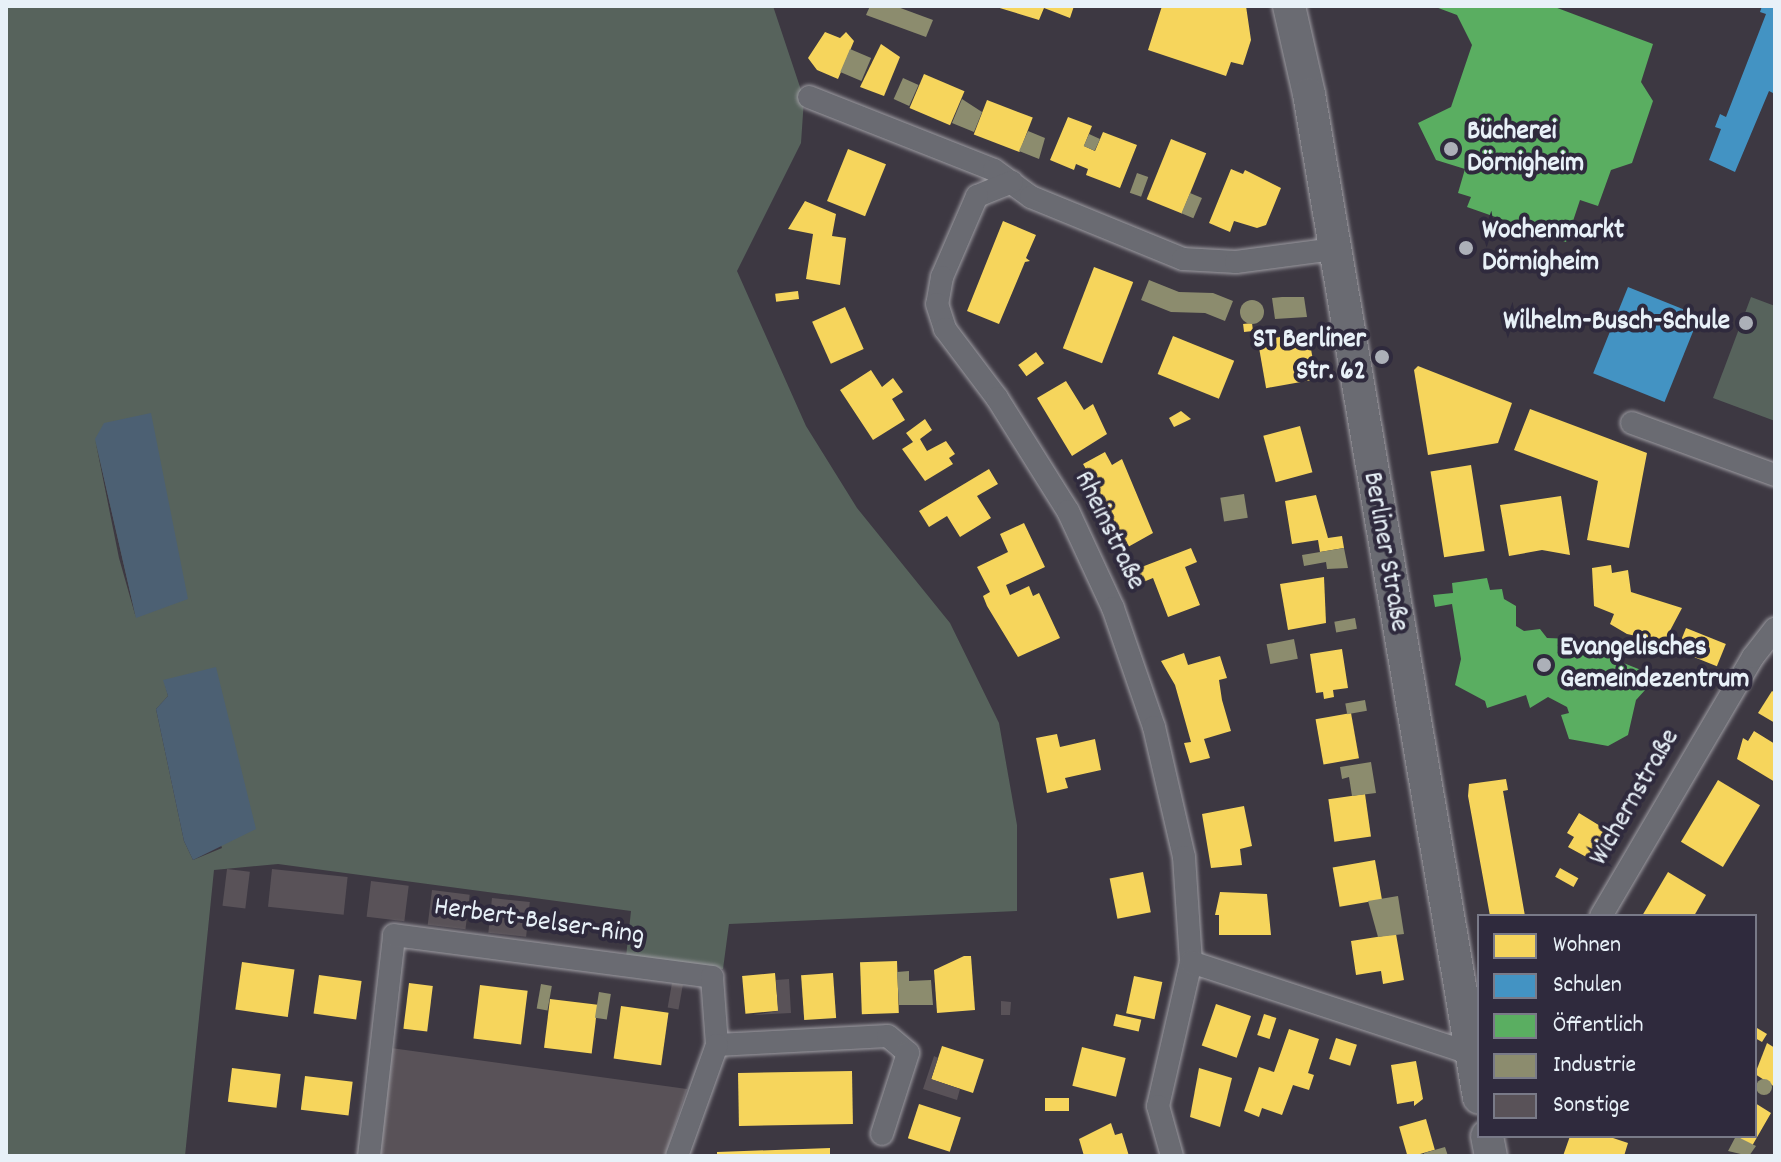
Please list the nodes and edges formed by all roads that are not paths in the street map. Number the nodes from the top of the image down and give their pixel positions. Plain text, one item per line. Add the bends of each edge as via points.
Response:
1 (1289, 6) edge
2 (809, 97) dead end
3 (1012, 182) junction
4 (1333, 249) junction
5 (1632, 423) dead end
6 (1775, 475) edge
7 (1775, 629) edge
8 (1602, 914) edge
9 (1191, 962) junction
10 (1467, 962) edge
11 (717, 1045) junction
12 (1469, 1053) junction
13 (1477, 1089) edge
14 (882, 1134) dead end
15 (369, 1156) edge
16 (677, 1156) edge
17 (1172, 1156) edge

1 - 4 street, Berliner Straße
2 - 3 street
3 - 4 street via 1031,197 1183,259 1236,262
3 - 9 street, Rheinstraße via 977,196 942,277 937,304 945,329 997,398 1068,511 1113,608 1171,792 1184,857
4 - 10 street, Berliner Straße
5 - 6 street
7 - 8 street, Wichernstraße via 1753,657
9 - 12 street
9 - 17 street, Rheinstraße via 1158,1106
10 - 12 street, Berliner Straße
11 - 14 street via 888,1036 908,1053
11 - 15 street, Herbert-Belser-Ring via 712,977 394,935
11 - 16 street, Herbert-Belser-Ring
12 - 13 street, Berliner Straße

